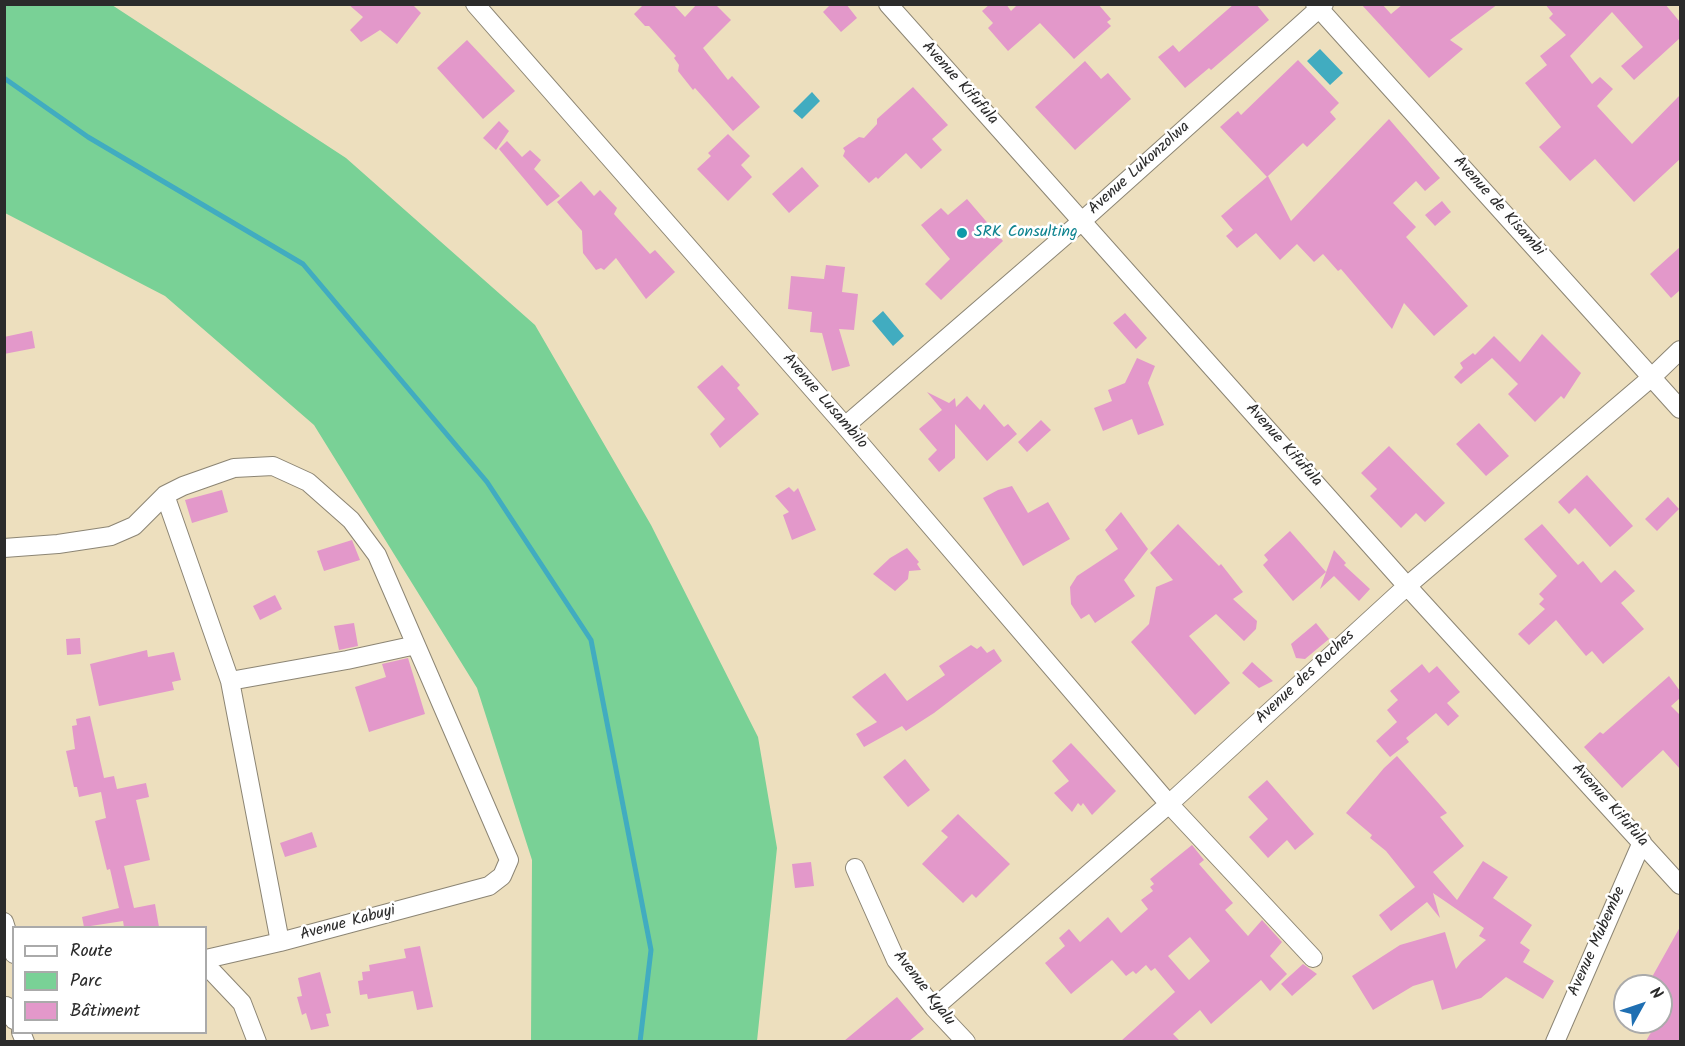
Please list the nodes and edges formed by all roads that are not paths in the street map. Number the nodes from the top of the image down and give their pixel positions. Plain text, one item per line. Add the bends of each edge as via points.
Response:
1 (475, 4) edge
2 (888, 4) edge
3 (1320, 6) edge
4 (1082, 221) junction
5 (1680, 350) edge
6 (1652, 377) junction
7 (1680, 409) edge
8 (845, 426) junction
9 (165, 495) junction
10 (4, 548) edge
11 (1407, 586) junction
12 (416, 645) junction
13 (230, 681) junction
14 (1169, 804) junction
15 (1642, 842) junction
16 (855, 868) dead end
17 (1680, 885) edge
18 (4, 922) edge
19 (279, 942) junction
20 (12, 948) edge
21 (1313, 958) dead end
22 (207, 959) edge
23 (207, 966) edge
24 (934, 1008) junction
25 (257, 1041) edge
26 (966, 1041) edge
27 (1555, 1041) edge

1 - 8 street, Avenue Lusambilo
2 - 4 street, Avenue Kifufula
3 - 4 street, Avenue Lukonzolwa
3 - 6 street, Avenue de Kisambi
4 - 8 street, Avenue Lukonzolwa
4 - 11 street, Avenue Kifufula
5 - 6 street, Avenue des Roches
6 - 7 street, Avenue de Kisambi
6 - 11 street, Avenue des Roches
8 - 14 street, Avenue Lusambilo
9 - 10 street via 134,526 111,536
9 - 12 street via 234,468 273,466 308,482 351,520 377,555
9 - 13 street
11 - 14 street, Avenue des Roches
11 - 15 street, Avenue Kifufula
12 - 13 street
12 - 19 street, Avenue Kabuyi via 509,860 502,876 489,886
13 - 19 street
14 - 21 street, Avenue Lusambilo
14 - 24 street, Avenue des Roches
15 - 17 street, Avenue Kifufula
15 - 27 street, Avenue Mubembe
16 - 24 street, Avenue Kyalu via 896,960
18 - 20 street
19 - 22 street, Avenue Kabuyi
23 - 25 street via 242,1003
24 - 26 street, Avenue Kyalu

